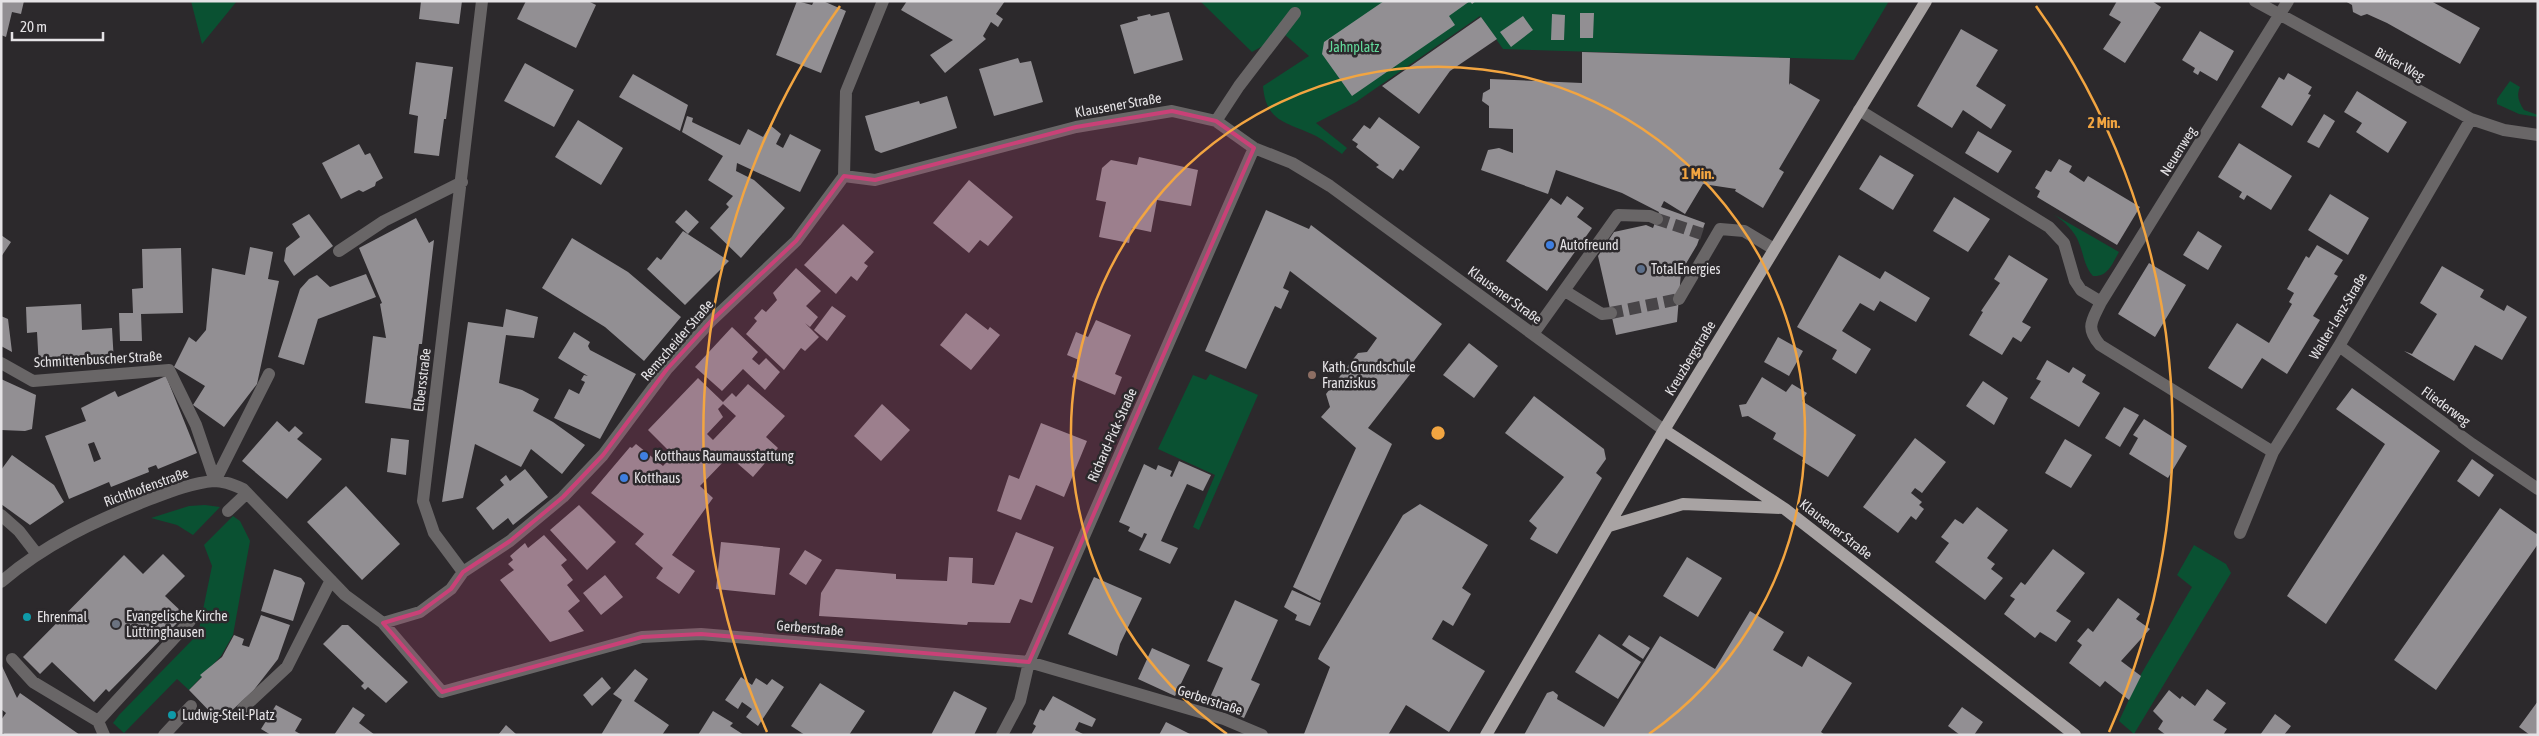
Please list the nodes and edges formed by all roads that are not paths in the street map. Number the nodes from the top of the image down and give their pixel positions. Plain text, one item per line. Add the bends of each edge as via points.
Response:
1 (482, 1) edge
2 (883, 1) edge
3 (1926, 1) edge
4 (2255, 1) edge
5 (2288, 1) edge
6 (1295, 14) dead end
7 (2280, 15) junction
8 (1859, 110) junction
9 (2471, 119) junction
10 (1216, 122) junction
11 (2538, 134) edge
12 (1254, 148) junction
13 (844, 176) junction
14 (462, 182) junction
15 (1656, 219) tunnel mouth
16 (1702, 234) tunnel mouth
17 (1714, 240) junction
18 (1774, 249) junction
19 (339, 251) dead end
20 (1565, 291) junction
21 (1679, 299) dead end
22 (2101, 302) junction
23 (1611, 313) tunnel mouth
24 (1533, 334) junction
25 (2339, 346) junction
26 (1, 363) edge
27 (268, 374) dead end
28 (1664, 430) junction
29 (2273, 452) junction
30 (215, 481) junction
31 (2538, 489) edge
32 (247, 493) junction
33 (1785, 508) junction
34 (228, 511) dead end
35 (1, 515) edge
36 (1609, 526) junction
37 (2240, 533) dead end
38 (36, 553) junction
39 (463, 572) junction
40 (331, 580) junction
41 (1, 582) edge
42 (190, 621) dead end
43 (383, 623) junction
44 (12, 659) dead end
45 (1029, 662) junction
46 (191, 706) dead end
47 (243, 708) dead end
48 (98, 721) junction
49 (104, 735) edge
50 (164, 735) edge
51 (1002, 735) edge
52 (1262, 735) edge
53 (1486, 735) edge
54 (2075, 735) edge

1 - 14 street, Elbersstraße
2 - 13 street via 846,92
3 - 8 main road, Kreuzbergstraße
4 - 7 street, Birker Weg
5 - 7 street, Neuenweg
6 - 10 street via 1239,86
7 - 9 street, Birker Weg
7 - 22 street, Neuenweg
8 - 18 main road, Kreuzbergstraße
8 - 22 street via 2049,227 2064,243 2075,281 2081,290
9 - 11 street, Birker Weg via 2504,130
9 - 25 street, Walter-Lenz-Straße
10 - 12 street, Klausener Straße
10 - 13 street, Klausener Straße via 1172,111 1076,127 875,180
12 - 24 street, Klausener Straße via 1292,163 1330,186
12 - 45 street, Richard-Pick-Straße
13 - 39 street, Remscheider Straße via 796,241 711,321 668,369 602,455 563,497 510,541
14 - 19 street via 384,221
14 - 39 street, Elbersstraße via 423,501 434,533
15 - 20 street via 1618,215
16 - 17 street
17 - 18 street via 1720,229 1744,230
17 - 21 street
18 - 28 main road, Kreuzbergstraße
20 - 23 street via 1602,314
20 - 24 street
22 - 29 street, Neuenweg via 2091,324 2091,335 2100,345
24 - 28 street, Klausener Straße
25 - 29 street, Walter-Lenz-Straße
25 - 31 street, Fliederweg
26 - 30 street, Schmittenbuscher Straße via 33,381 169,370 196,425
27 - 30 street
28 - 33 main road, Klausener Straße
28 - 36 main road, Kreuzbergstraße
29 - 37 street, Walter-Lenz-Straße
30 - 32 street, Richthofenstraße via 230,483
30 - 38 street, Richthofenstraße via 182,487 111,514
32 - 34 street
32 - 40 street, Richthofenstraße
33 - 36 main road via 1683,504
33 - 54 main road, Klausener Straße
35 - 38 street
36 - 53 main road, Kreuzbergstraße
38 - 41 street, Richthofenstraße
39 - 43 street, Remscheider Straße via 451,589 420,612
40 - 43 street, Richthofenstraße
40 - 47 street via 287,667
42 - 48 street
43 - 45 street, Gerberstraße via 442,692 642,637 701,634
44 - 48 street via 33,682
45 - 51 street, Richard-Pick-Straße via 1020,701
45 - 52 street, Gerberstraße via 1224,719
46 - 50 street
48 - 49 street

